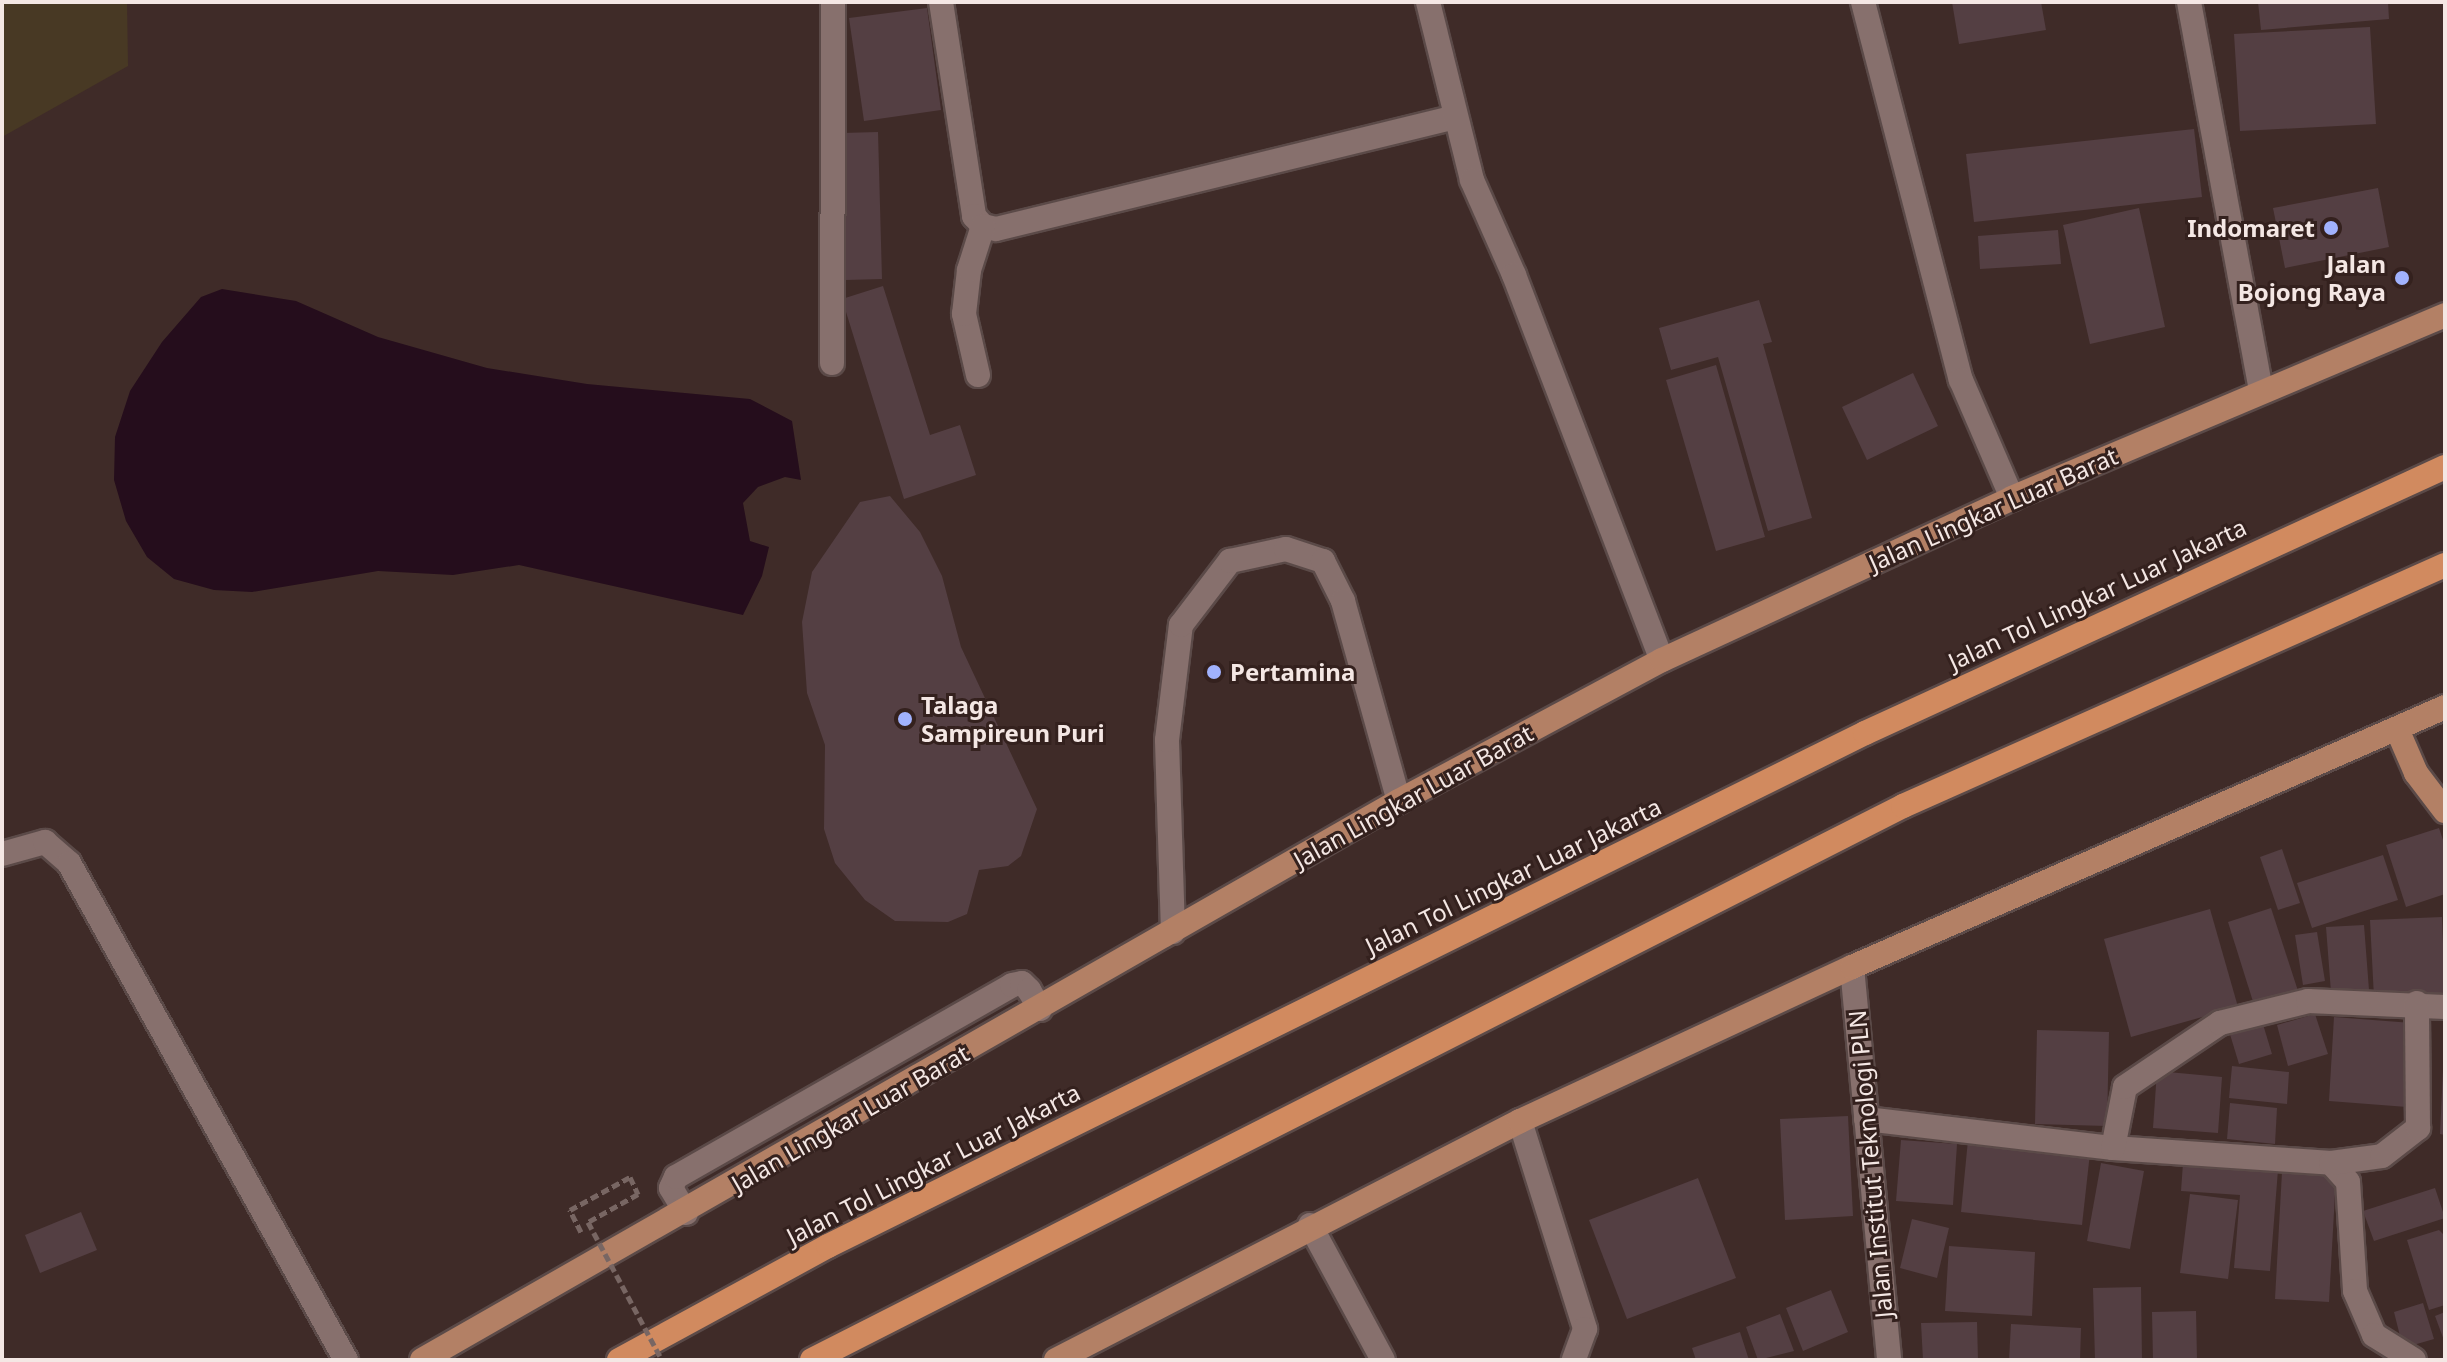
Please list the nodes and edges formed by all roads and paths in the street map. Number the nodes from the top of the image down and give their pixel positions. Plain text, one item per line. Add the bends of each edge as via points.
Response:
1 (833, 2) edge
2 (941, 2) edge
3 (1428, 2) edge
4 (1863, 2) edge
5 (2189, 2) edge
6 (1454, 117) junction
7 (983, 226) junction
8 (2445, 315) edge
9 (832, 363) dead end
10 (978, 375) dead end
11 (2261, 391) junction
12 (2445, 467) edge
13 (2012, 498) junction
14 (2445, 565) edge
15 (1662, 660) junction
16 (2445, 707) edge
17 (2397, 729) junction
18 (1399, 801) junction
19 (2445, 811) edge
20 (2, 854) edge
21 (1173, 932) junction
22 (1852, 967) junction
23 (2417, 1003) junction
24 (2445, 1007) edge
25 (1040, 1009) junction
26 (1866, 1119) junction
27 (1520, 1121) junction
28 (2113, 1148) junction
29 (2331, 1163) junction
30 (570, 1210) dead end
31 (686, 1213) junction
32 (1310, 1225) junction
33 (346, 1360) edge
34 (422, 1360) edge
35 (619, 1360) edge
36 (662, 1360) edge
37 (812, 1360) edge
38 (1056, 1360) edge
39 (1383, 1360) edge
40 (1574, 1360) edge
41 (1889, 1360) edge
42 (2414, 1360) edge

1 - 9 street
2 - 7 street via 974,216
3 - 6 street
4 - 13 street via 1961,380
5 - 11 street
6 - 7 street via 996,229
6 - 15 street via 1486,217 1514,275
7 - 10 street via 969,270 964,314
8 - 11 main road, Jalan Lingkar Luar Barat
11 - 13 main road, Jalan Lingkar Luar Barat
12 - 35 highway, Jalan Tol Lingkar Luar Jakarta via 1865,733 828,1246
13 - 15 main road, Jalan Lingkar Luar Barat
14 - 37 highway via 1903,806
15 - 18 main road, Jalan Lingkar Luar Barat
16 - 17 main road
17 - 19 main road via 2416,773
17 - 22 main road
18 - 21 main road, Jalan Lingkar Luar Barat
18 - 21 street via 1343,601 1323,561 1286,549 1230,561 1181,625 1167,740
20 - 33 street via 45,842 69,863
21 - 25 main road, Jalan Lingkar Luar Barat
22 - 26 street, Jalan Institut Teknologi PLN
22 - 27 main road
23 - 24 street
23 - 28 street via 2308,1001 2220,1023 2125,1087
23 - 29 street via 2418,1128 2382,1156
25 - 31 main road, Jalan Lingkar Luar Barat
25 - 31 street via 1022,983 1012,985 676,1177 671,1188
26 - 28 street
26 - 41 street, Jalan Institut Teknologi PLN
27 - 32 main road
27 - 40 street via 1585,1329
28 - 29 street
29 - 42 street via 2348,1182 2360,1302 2374,1335
30 - 36 path, bridge via 630,1177 638,1194 588,1222
31 - 34 main road, Jalan Lingkar Luar Barat
32 - 38 main road
32 - 39 street

